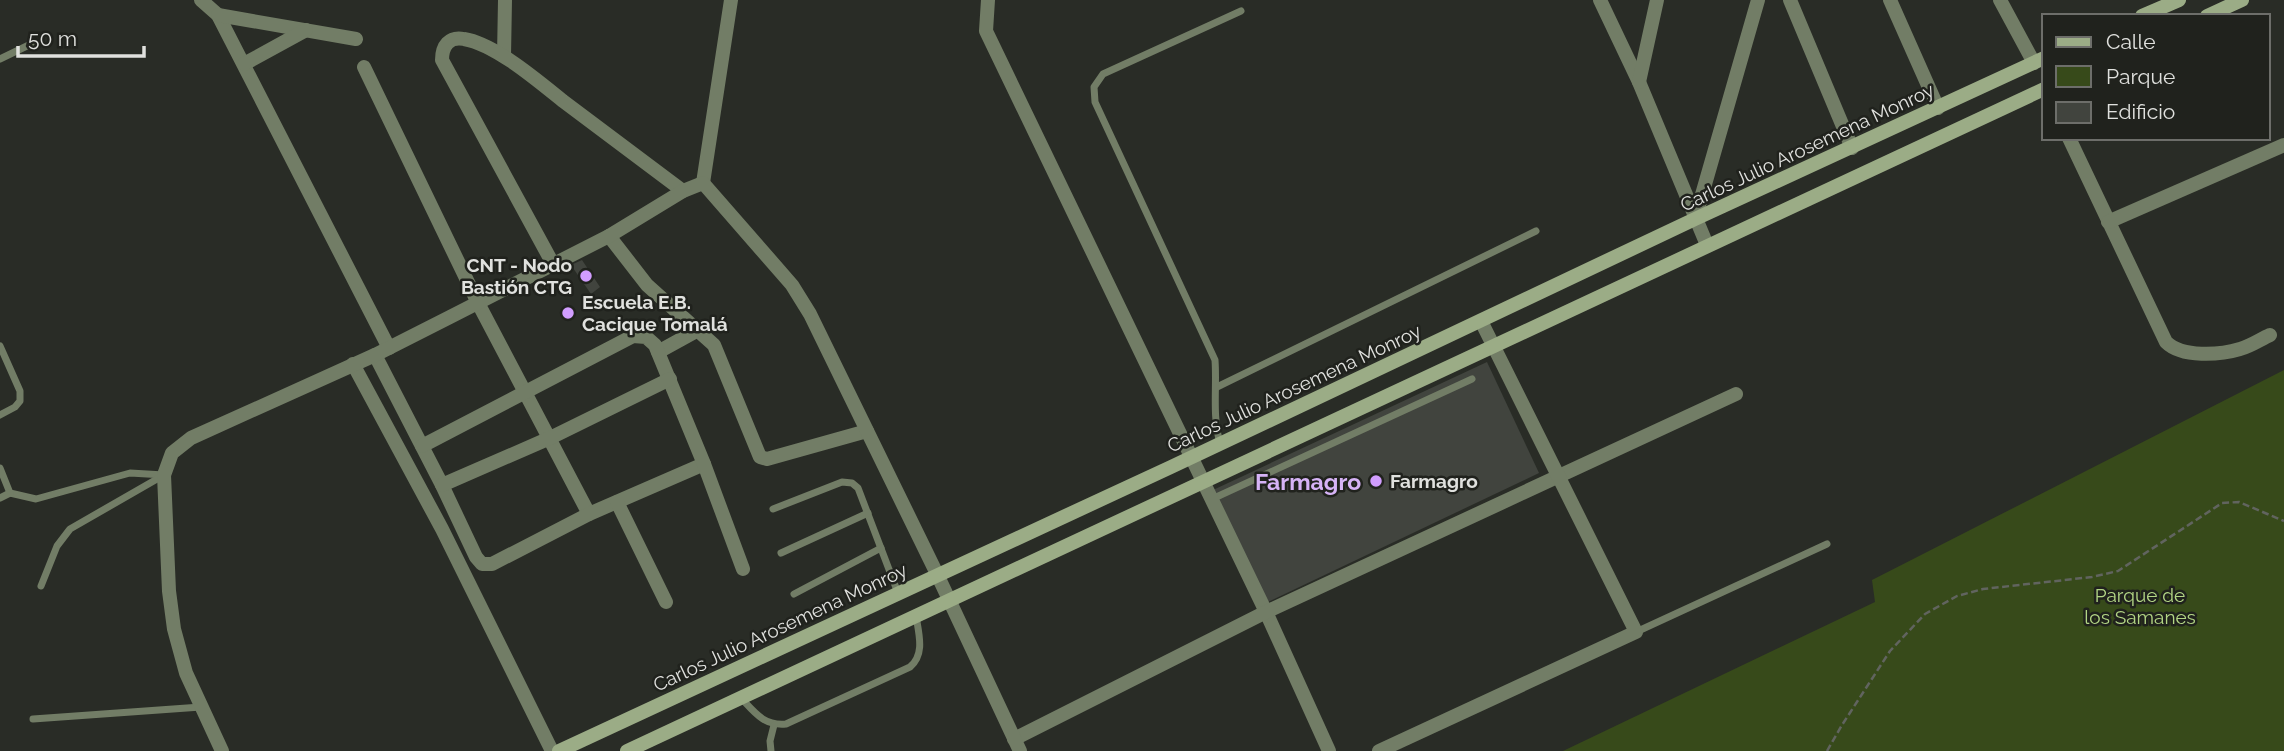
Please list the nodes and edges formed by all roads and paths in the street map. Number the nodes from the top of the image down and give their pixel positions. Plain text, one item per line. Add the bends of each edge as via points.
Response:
1 (201, 0) edge
2 (505, 0) edge
3 (731, 0) edge
4 (988, 0) edge
5 (1600, 0) edge
6 (1657, 0) edge
7 (1758, 0) edge
8 (1790, 0) edge
9 (1889, 0) edge
10 (2000, 0) edge
11 (2179, 0) edge
12 (2242, 0) edge
13 (218, 7) edge
14 (1241, 11) dead end
15 (2147, 14) edge
16 (2211, 14) edge
17 (306, 30) junction
18 (356, 38) dead end
19 (31, 44) dead end
20 (504, 56) junction
21 (0, 59) edge
22 (2039, 61) edge
23 (244, 64) junction
24 (364, 67) dead end
25 (1639, 82) junction
26 (2042, 90) edge
27 (1938, 108) junction
28 (2070, 140) edge
29 (2284, 145) edge
30 (1852, 148) junction
31 (703, 183) junction
32 (683, 191) junction
33 (1695, 219) junction
34 (2108, 222) junction
35 (1536, 231) dead end
36 (609, 236) junction
37 (1707, 245) junction
38 (553, 264) junction
39 (478, 303) junction
40 (1481, 321) junction
41 (698, 330) junction
42 (2270, 335) dead end
43 (1493, 345) junction
44 (0, 346) edge
45 (382, 351) junction
46 (658, 352) junction
47 (353, 364) junction
48 (670, 379) junction
49 (1472, 379) dead end
50 (1217, 387) junction
51 (526, 391) junction
52 (1736, 394) dead end
53 (0, 415) edge
54 (867, 431) junction
55 (550, 438) junction
56 (1220, 443) junction
57 (422, 446) junction
58 (1190, 456) junction
59 (704, 464) junction
60 (0, 468) edge
61 (164, 475) junction
62 (1557, 477) junction
63 (1202, 481) junction
64 (442, 485) junction
65 (10, 493) junction
66 (0, 498) edge
67 (1212, 500) junction
68 (617, 502) junction
69 (773, 509) dead end
70 (868, 513) junction
71 (589, 514) junction
72 (2284, 521) edge
73 (1827, 544) dead end
74 (881, 548) junction
75 (780, 553) dead end
76 (743, 569) dead end
77 (937, 574) junction
78 (41, 586) dead end
79 (898, 593) junction
80 (794, 594) dead end
81 (949, 599) junction
82 (666, 602) dead end
83 (1266, 612) junction
84 (916, 616) junction
85 (1636, 632) junction
86 (740, 698) junction
87 (201, 706) junction
88 (33, 719) dead end
89 (774, 725) junction
90 (1017, 745) edge
91 (222, 751) edge
92 (552, 751) edge
93 (559, 751) edge
94 (627, 751) edge
95 (771, 751) edge
96 (1329, 751) edge
97 (1380, 751) edge
98 (1827, 751) edge

1 - 13 street
2 - 20 street
3 - 31 street
4 - 58 street via 986,31
5 - 25 street
6 - 25 street
7 - 33 street
8 - 30 street
9 - 27 street
10 - 22 street
11 - 15 main road
12 - 16 main road
13 - 17 street
13 - 23 street
14 - 50 lane via 1103,74 1094,87 1095,102 1215,360
17 - 18 street
17 - 23 street
19 - 21 lane
20 - 32 street
20 - 38 street via 456,38 442,51 442,60
22 - 27 main road, Carlos Julio Arosemena Monroy
23 - 45 street
24 - 39 street
25 - 33 street
26 - 37 main road
27 - 30 main road, Carlos Julio Arosemena Monroy
28 - 34 street
29 - 34 street
30 - 33 main road, Carlos Julio Arosemena Monroy
31 - 32 street
31 - 54 street via 792,285
32 - 36 street
33 - 37 street
33 - 40 main road, Carlos Julio Arosemena Monroy
34 - 42 street via 2172,347 2220,353 2242,349
35 - 50 lane
36 - 38 street
36 - 41 street via 646,285
37 - 43 main road
38 - 39 street
39 - 45 street
39 - 51 street
40 - 43 street
40 - 56 main road, Carlos Julio Arosemena Monroy
41 - 46 street
41 - 54 street via 714,345 763,460
43 - 62 street
43 - 63 main road
44 - 53 lane via 20,391 20,401
45 - 47 street
45 - 57 street
46 - 48 street
46 - 51 street via 646,337 633,336
47 - 61 street via 191,438 172,453
47 - 92 street via 442,529
48 - 55 street
48 - 59 street
49 - 67 lane
50 - 56 lane via 1215,425
51 - 55 street
51 - 57 street
52 - 62 street
54 - 77 street
55 - 64 street
55 - 71 street
56 - 58 main road, Carlos Julio Arosemena Monroy
57 - 64 street
58 - 63 street
58 - 77 main road, Carlos Julio Arosemena Monroy
59 - 68 street
59 - 76 street
60 - 65 lane
61 - 65 lane via 130,473 36,499
61 - 78 lane via 70,529 57,546
61 - 87 street via 174,629
62 - 83 street
62 - 85 street
63 - 67 street
63 - 81 main road
64 - 71 street via 482,564 492,564
65 - 66 lane
67 - 83 street
68 - 71 street
68 - 82 street
69 - 70 lane via 842,482 858,488
70 - 74 lane
70 - 75 lane
72 - 98 path via 2239,502 2222,503 2118,570 1957,596 1925,614 1890,651
73 - 85 lane
74 - 79 lane
74 - 80 lane
77 - 79 main road, Carlos Julio Arosemena Monroy
77 - 81 street
79 - 93 main road, Carlos Julio Arosemena Monroy
81 - 84 main road
81 - 90 street
83 - 90 street
83 - 96 street
84 - 86 main road
84 - 89 lane via 920,650 909,667 786,724
85 - 97 street
86 - 89 lane
86 - 94 main road
87 - 88 lane
87 - 91 street
89 - 95 lane

